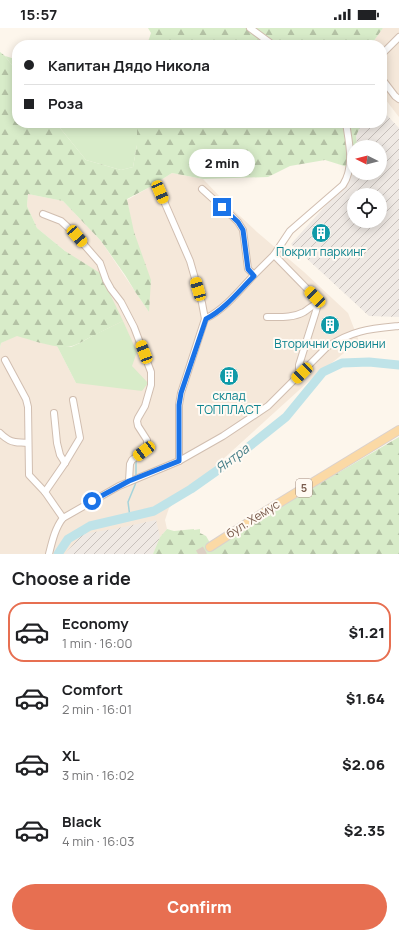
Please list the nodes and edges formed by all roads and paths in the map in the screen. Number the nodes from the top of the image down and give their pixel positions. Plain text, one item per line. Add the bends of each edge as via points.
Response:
1 (250, 28) edge
2 (399, 37) edge
3 (266, 40) edge
4 (387, 49) edge
5 (387, 86) edge
6 (399, 99) edge
7 (347, 128) edge
8 (202, 189) dead end
9 (160, 192) dead end
10 (43, 214) dead end
11 (274, 255) junction
12 (254, 276) junction
13 (318, 303) junction
14 (267, 317) dead end
15 (206, 319) junction
16 (399, 326) edge
17 (5, 360) dead end
18 (302, 373) junction
19 (73, 400) dead end
20 (54, 414) dead end
21 (399, 430) edge
22 (0, 433) edge
23 (28, 443) junction
24 (179, 461) junction
25 (65, 463) junction
26 (133, 480) junction
27 (46, 492) junction
28 (63, 518) junction
29 (210, 547) tunnel mouth
30 (49, 554) edge

1 - 3 street
2 - 4 street
5 - 6 street
7 - 11 street via 351,162 343,185 290,231
8 - 12 street via 238,222 243,230 248,269
9 - 15 street via 190,262
10 - 26 street via 61,221 100,263 110,289 121,302 134,327 151,372 151,385 145,406 137,421 147,440 147,446 130,464
11 - 12 street
11 - 13 street
12 - 15 street via 216,313
13 - 14 street via 296,316
13 - 18 street via 299,365
15 - 24 street via 181,393
16 - 18 street via 368,329 343,337 327,347
17 - 23 street via 26,399
18 - 24 street via 268,406
19 - 25 street via 80,438
20 - 25 street via 57,444
21 - 29 main road, бул. Хемус / 5
22 - 23 street via 14,442
23 - 27 street via 30,475
24 - 26 street
25 - 27 street
26 - 28 street
27 - 28 street
28 - 30 street via 55,533

